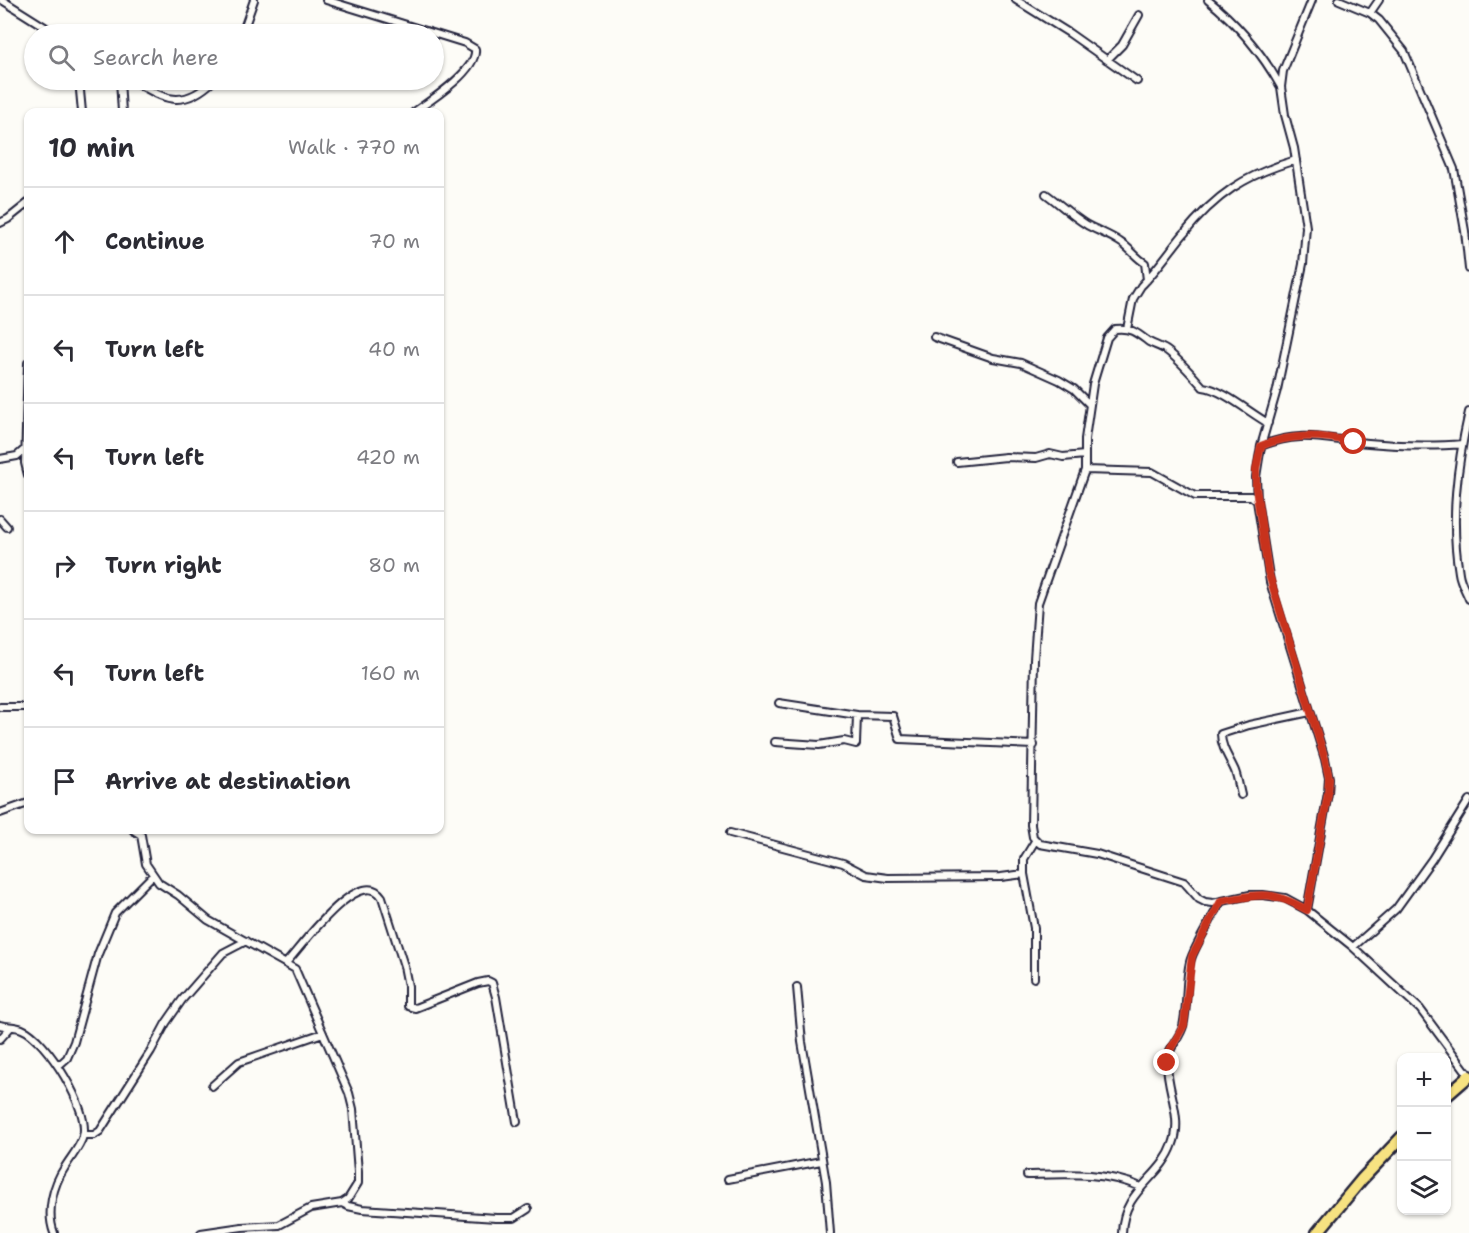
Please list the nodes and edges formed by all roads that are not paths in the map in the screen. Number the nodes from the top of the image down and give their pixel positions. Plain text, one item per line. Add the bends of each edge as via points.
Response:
1 (2, 0) edge
2 (254, 0) edge
3 (326, 0) edge
4 (1016, 0) edge
5 (1208, 0) edge
6 (1312, 0) edge
7 (1339, 0) edge
8 (1379, 0) edge
9 (1370, 13) junction
10 (1139, 15) dead end
11 (40, 24) edge
12 (246, 24) edge
13 (404, 24) edge
14 (444, 37) edge
15 (1107, 60) junction
16 (1137, 81) dead end
17 (1281, 87) junction
18 (444, 89) edge
19 (80, 90) edge
20 (121, 90) edge
21 (149, 90) edge
22 (202, 90) edge
23 (443, 90) edge
24 (82, 108) edge
25 (122, 108) edge
26 (419, 108) edge
27 (1296, 160) junction
28 (1046, 194) dead end
29 (24, 206) edge
30 (0, 223) edge
31 (1469, 269) edge
32 (1147, 280) junction
33 (1127, 329) junction
34 (934, 337) dead end
35 (1089, 404) junction
36 (1469, 412) edge
37 (1268, 423) junction
38 (1462, 444) junction
39 (1261, 446) junction
40 (24, 450) edge
41 (1085, 455) junction
42 (0, 459) edge
43 (957, 462) dead end
44 (1085, 470) junction
45 (1257, 501) junction
46 (0, 519) edge
47 (7, 527) dead end
48 (1469, 599) edge
49 (779, 703) dead end
50 (0, 707) edge
51 (24, 707) edge
52 (1310, 712) junction
53 (857, 715) junction
54 (775, 742) dead end
55 (1034, 745) junction
56 (1241, 795) dead end
57 (1469, 800) edge
58 (24, 804) edge
59 (0, 813) edge
60 (730, 833) dead end
61 (139, 834) edge
62 (1035, 841) junction
63 (1024, 874) junction
64 (153, 875) junction
65 (1221, 901) junction
66 (1307, 910) junction
67 (246, 941) junction
68 (1353, 947) junction
69 (286, 963) junction
70 (1034, 978) dead end
71 (797, 987) dead end
72 (0, 1025) edge
73 (10, 1028) junction
74 (323, 1033) junction
75 (0, 1039) edge
76 (58, 1066) junction
77 (1469, 1075) edge
78 (212, 1086) dead end
79 (1451, 1091) edge
80 (517, 1122) dead end
81 (84, 1135) junction
82 (1397, 1141) edge
83 (821, 1161) junction
84 (1027, 1175) dead end
85 (728, 1179) dead end
86 (1141, 1187) junction
87 (342, 1203) junction
88 (528, 1209) dead end
89 (54, 1233) edge
90 (201, 1233) edge
91 (830, 1233) edge
92 (1122, 1233) edge
93 (1317, 1233) edge

1 - 11 street
2 - 12 street
3 - 13 street
4 - 15 street
5 - 17 street via 1252,43
6 - 17 street via 1283,71
7 - 9 street
8 - 9 street
9 - 31 street via 1404,51 1454,169
10 - 15 street via 1122,45
14 - 18 street via 475,49 474,60
15 - 16 street
17 - 27 street
19 - 24 street
20 - 25 street
21 - 22 street via 167,99 180,100
23 - 26 street
27 - 32 street via 1268,169 1228,190 1199,216
27 - 37 street via 1306,227 1303,264
28 - 32 street via 1130,250 1145,263
29 - 30 street
32 - 33 street via 1133,299
33 - 35 street via 1115,329 1107,338
33 - 37 street via 1168,351 1203,387 1211,388
34 - 35 street via 993,358 1021,363 1074,389
35 - 41 street
36 - 38 street
37 - 39 street
38 - 39 street via 1361,442 1309,436 1279,439
38 - 48 street via 1455,515 1459,575
39 - 45 street via 1256,469
40 - 42 street via 17,456
41 - 43 street
41 - 44 street
44 - 45 street via 1152,472 1193,495 1251,496
44 - 55 street via 1038,603
45 - 52 street via 1270,582
46 - 47 street
49 - 53 street
50 - 51 street
52 - 56 street via 1221,734
52 - 66 street via 1329,778
53 - 54 street via 856,744
53 - 55 street via 893,716 900,739
55 - 62 street
57 - 68 street via 1396,909
58 - 59 street
60 - 63 street via 850,865 866,875 888,878
61 - 64 street via 146,864
62 - 63 street via 1025,855
62 - 65 street via 1109,857 1184,882 1205,902
63 - 70 street via 1034,928
64 - 67 street via 159,884 208,920
64 - 76 street via 115,913 98,954 74,1042 67,1058
65 - 66 street via 1250,895 1271,896 1285,898
65 - 86 street via 1192,956 1184,1025 1168,1056 1168,1077 1177,1114 1175,1140 1166,1160
66 - 68 street
67 - 69 street
67 - 81 street via 223,952 182,1000 100,1131
68 - 77 street via 1420,1009
69 - 74 street via 298,974
69 - 80 street via 333,908 359,890 378,891 404,966 408,1006 415,1008 478,983 492,983
71 - 83 street
72 - 73 street
73 - 75 street
73 - 76 street via 21,1028 31,1034
74 - 78 street via 239,1062
74 - 87 street via 353,1109 358,1184
76 - 81 street via 81,1109
77 - 79 main road
81 - 89 street via 57,1180 51,1205
82 - 93 main road
83 - 85 street
83 - 91 street
84 - 86 street via 1093,1174
86 - 92 street via 1125,1212
87 - 88 street via 362,1209 485,1218 514,1218
87 - 90 street via 311,1208 279,1225

